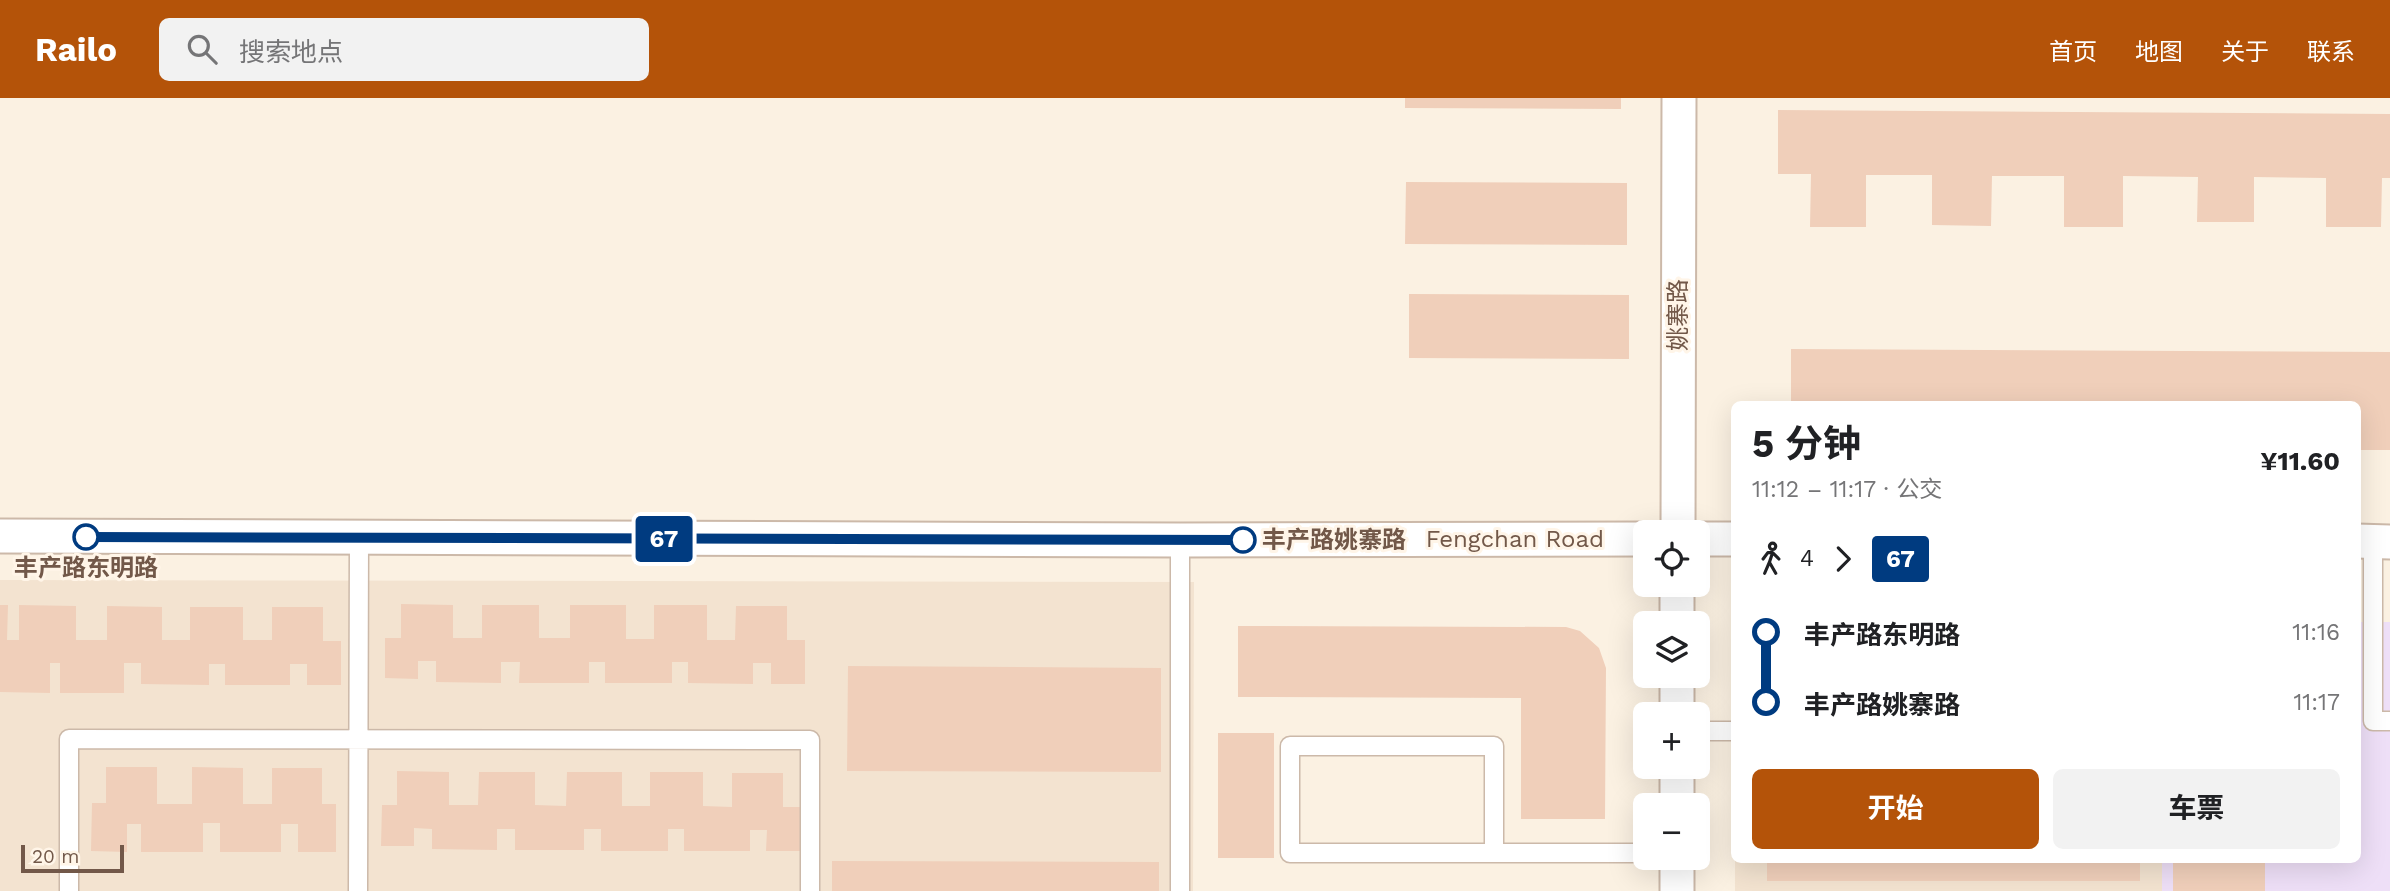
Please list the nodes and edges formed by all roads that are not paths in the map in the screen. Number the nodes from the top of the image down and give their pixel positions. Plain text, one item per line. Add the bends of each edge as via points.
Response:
1 (1679, 98) edge
2 (1678, 520) edge
3 (0, 537) edge
4 (359, 538) junction
5 (1633, 539) edge
6 (1710, 539) edge
7 (1731, 539) edge
8 (1180, 540) junction
9 (2373, 542) edge
10 (2390, 721) edge
11 (1710, 731) edge
12 (1731, 732) edge
13 (359, 739) junction
14 (1494, 853) junction
15 (1633, 853) edge
16 (1677, 870) edge
17 (69, 891) edge
18 (358, 891) edge
19 (810, 891) edge
20 (1180, 891) edge
21 (1676, 891) edge

1 - 2 street, 姚寨路
3 - 4 street, Fengchan Road
4 - 8 street, Fengchan Road
4 - 13 lane
5 - 8 street, Fengchan Road
6 - 7 street
8 - 20 lane
9 - 10 lane via 2373,721
11 - 12 lane
13 - 17 lane via 69,739
13 - 18 lane
13 - 19 lane via 810,740
14 - 14 lane via 1290,853 1290,746 1494,746
14 - 15 lane
16 - 21 street

